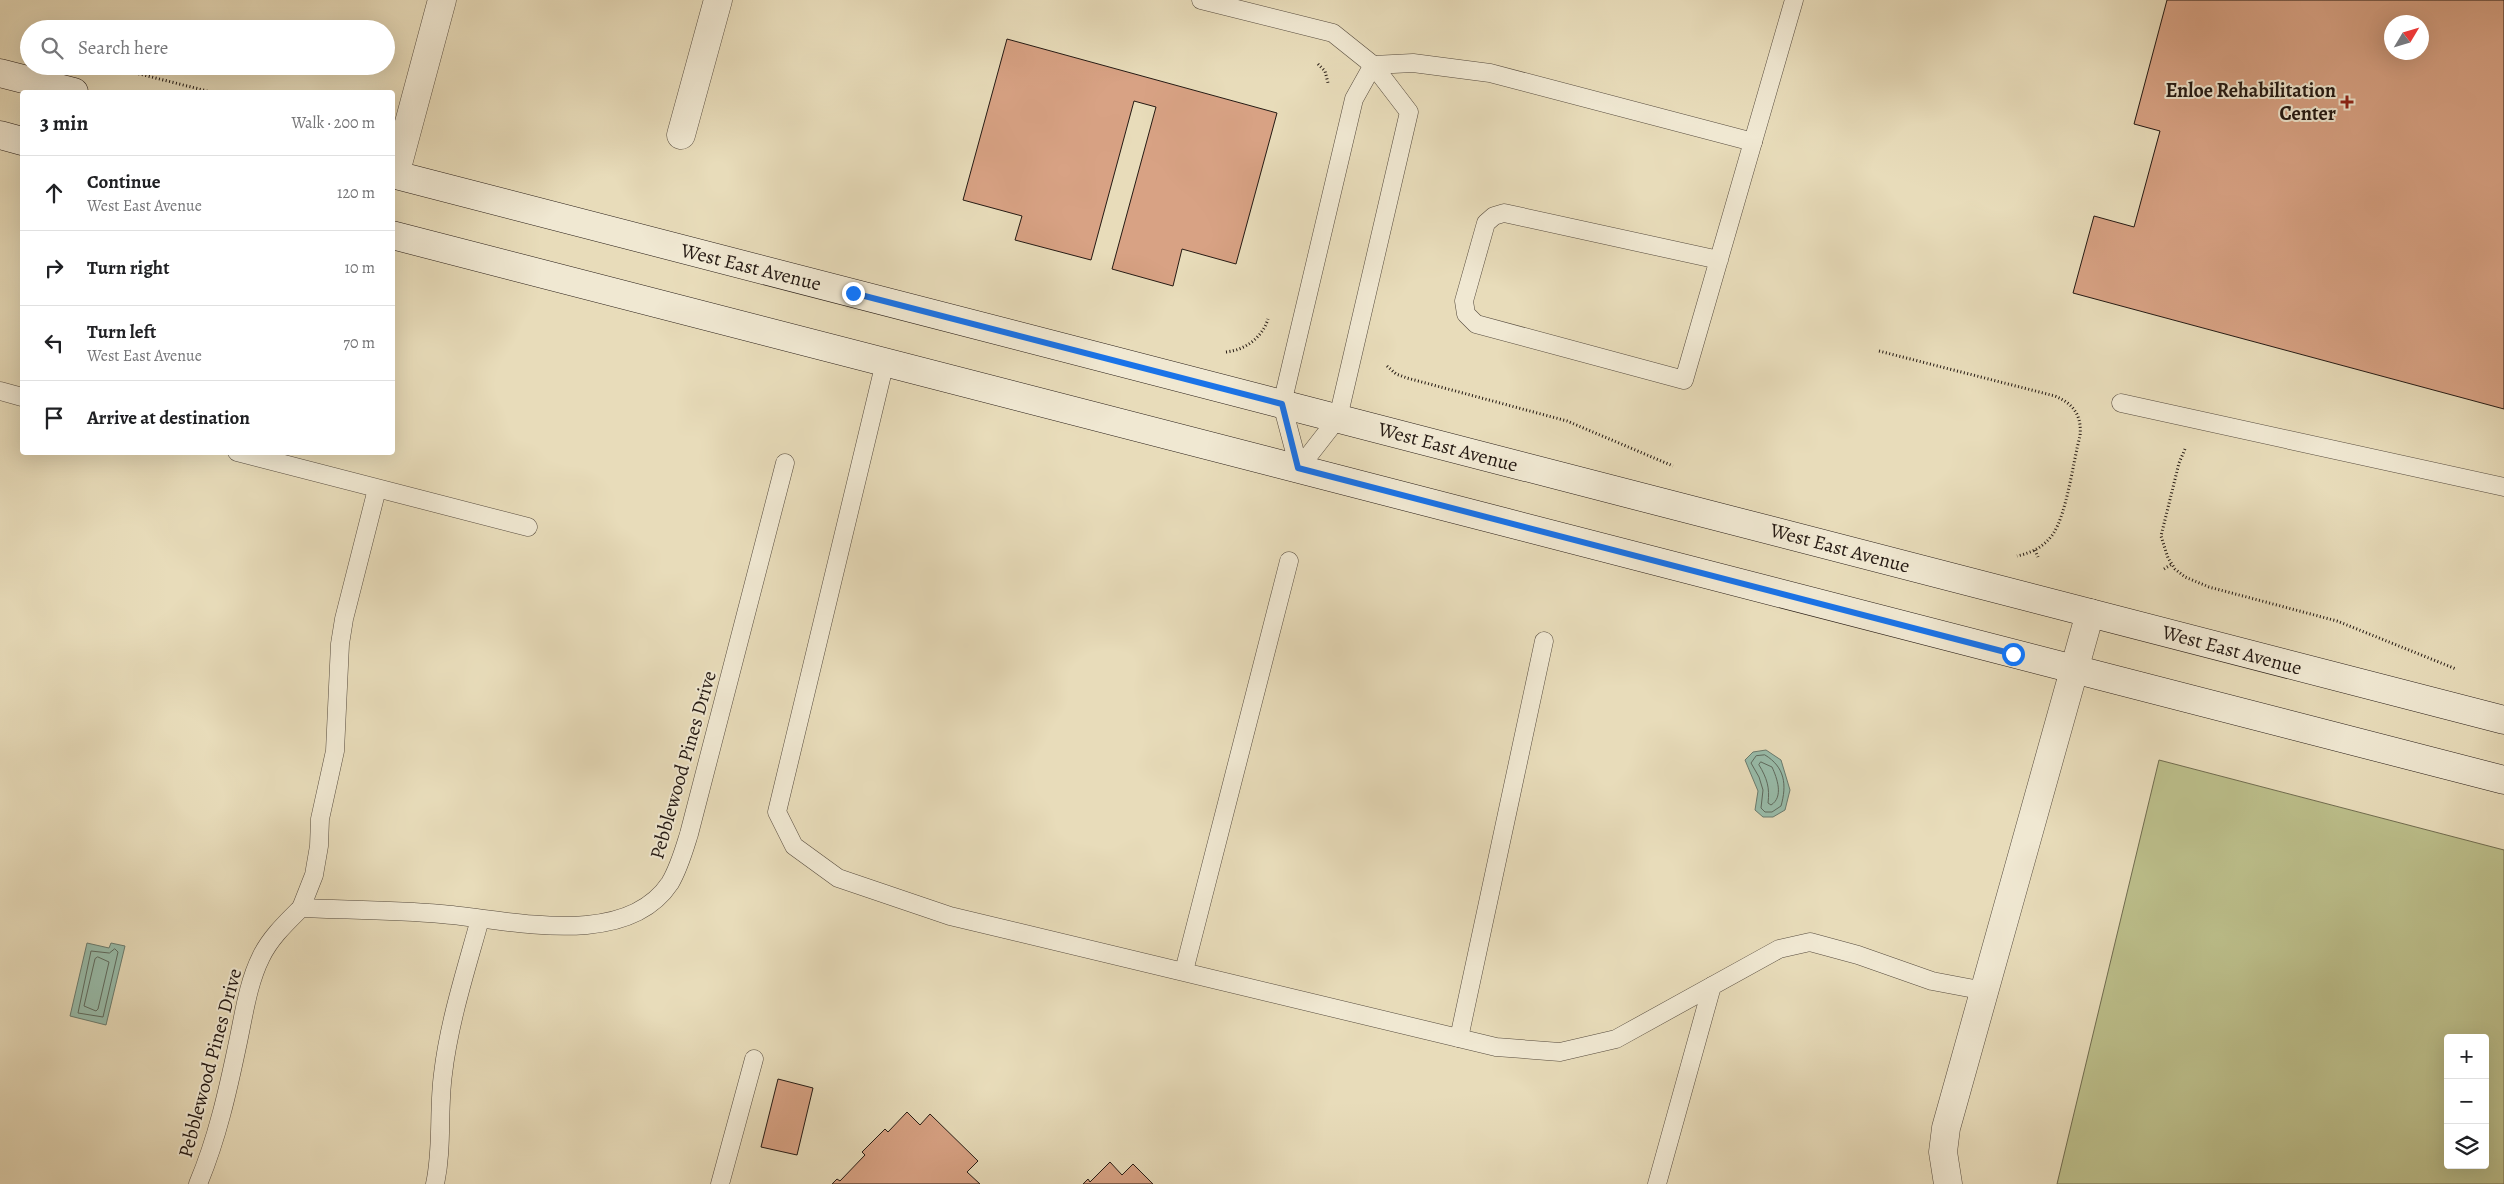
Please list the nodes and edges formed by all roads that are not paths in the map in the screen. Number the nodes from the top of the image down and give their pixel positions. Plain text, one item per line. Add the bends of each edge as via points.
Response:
1 (442, 0) edge
2 (718, 0) edge
3 (1201, 0) edge
4 (1794, 0) edge
5 (1373, 65) junction
6 (0, 74) edge
7 (66, 90) edge
8 (0, 135) edge
9 (681, 135) dead end
10 (20, 140) edge
11 (1753, 142) junction
12 (395, 170) edge
13 (395, 174) edge
14 (395, 236) edge
15 (1719, 260) junction
16 (885, 362) junction
17 (0, 390) edge
18 (20, 395) edge
19 (2122, 402) dead end
20 (1282, 404) junction
21 (1338, 418) junction
22 (248, 455) edge
23 (786, 463) dead end
24 (1298, 468) junction
25 (2504, 487) edge
26 (377, 489) junction
27 (528, 527) dead end
28 (1289, 561) dead end
29 (2090, 613) junction
30 (1544, 641) dead end
31 (2074, 670) junction
32 (2504, 720) edge
33 (2504, 780) edge
34 (301, 908) junction
35 (480, 919) junction
36 (1184, 971) junction
37 (1712, 986) junction
38 (1984, 992) junction
39 (1459, 1038) junction
40 (754, 1058) dead end
41 (198, 1184) edge
42 (435, 1184) edge
43 (720, 1184) edge
44 (1657, 1184) edge
45 (1948, 1184) edge

1 - 12 main road
2 - 9 main road
3 - 5 lane via 1333,33
4 - 11 lane
5 - 11 lane via 1413,63 1490,73
5 - 20 lane via 1354,100
5 - 21 lane via 1409,112
6 - 7 main road
8 - 10 main road
11 - 15 lane
13 - 20 main road, West East Avenue
14 - 16 main road
15 - 15 lane via 1684,380 1476,324 1466,314 1464,301 1486,223 1504,213
16 - 24 main road
16 - 36 lane via 777,812 794,846 838,878 950,916
17 - 18 lane
19 - 25 lane
20 - 21 main road, West East Avenue
20 - 24 lane
21 - 24 lane
21 - 29 main road, West East Avenue
22 - 26 lane
23 - 35 lane, Pebblewood Pines Drive via 689,834 670,884 650,904 624,918 595,924 563,927
24 - 31 main road
26 - 27 lane
26 - 34 lane, Pebblewood Pines Drive via 344,619 335,751 320,819 314,875
28 - 36 lane
29 - 31 main road
29 - 32 main road, West East Avenue
30 - 39 lane
31 - 33 main road
31 - 38 main road
34 - 35 lane, Pebblewood Pines Drive via 442,914
34 - 41 lane, Pebblewood Pines Drive via 278,932 260,958 250,988 231,1077
35 - 42 lane via 451,1027 443,1072 441,1146
36 - 39 lane
37 - 38 lane via 1779,949 1810,942 1932,981
37 - 39 lane via 1616,1039 1560,1052 1496,1047
37 - 44 lane
38 - 45 main road via 1946,1128 1943,1152
40 - 43 lane

